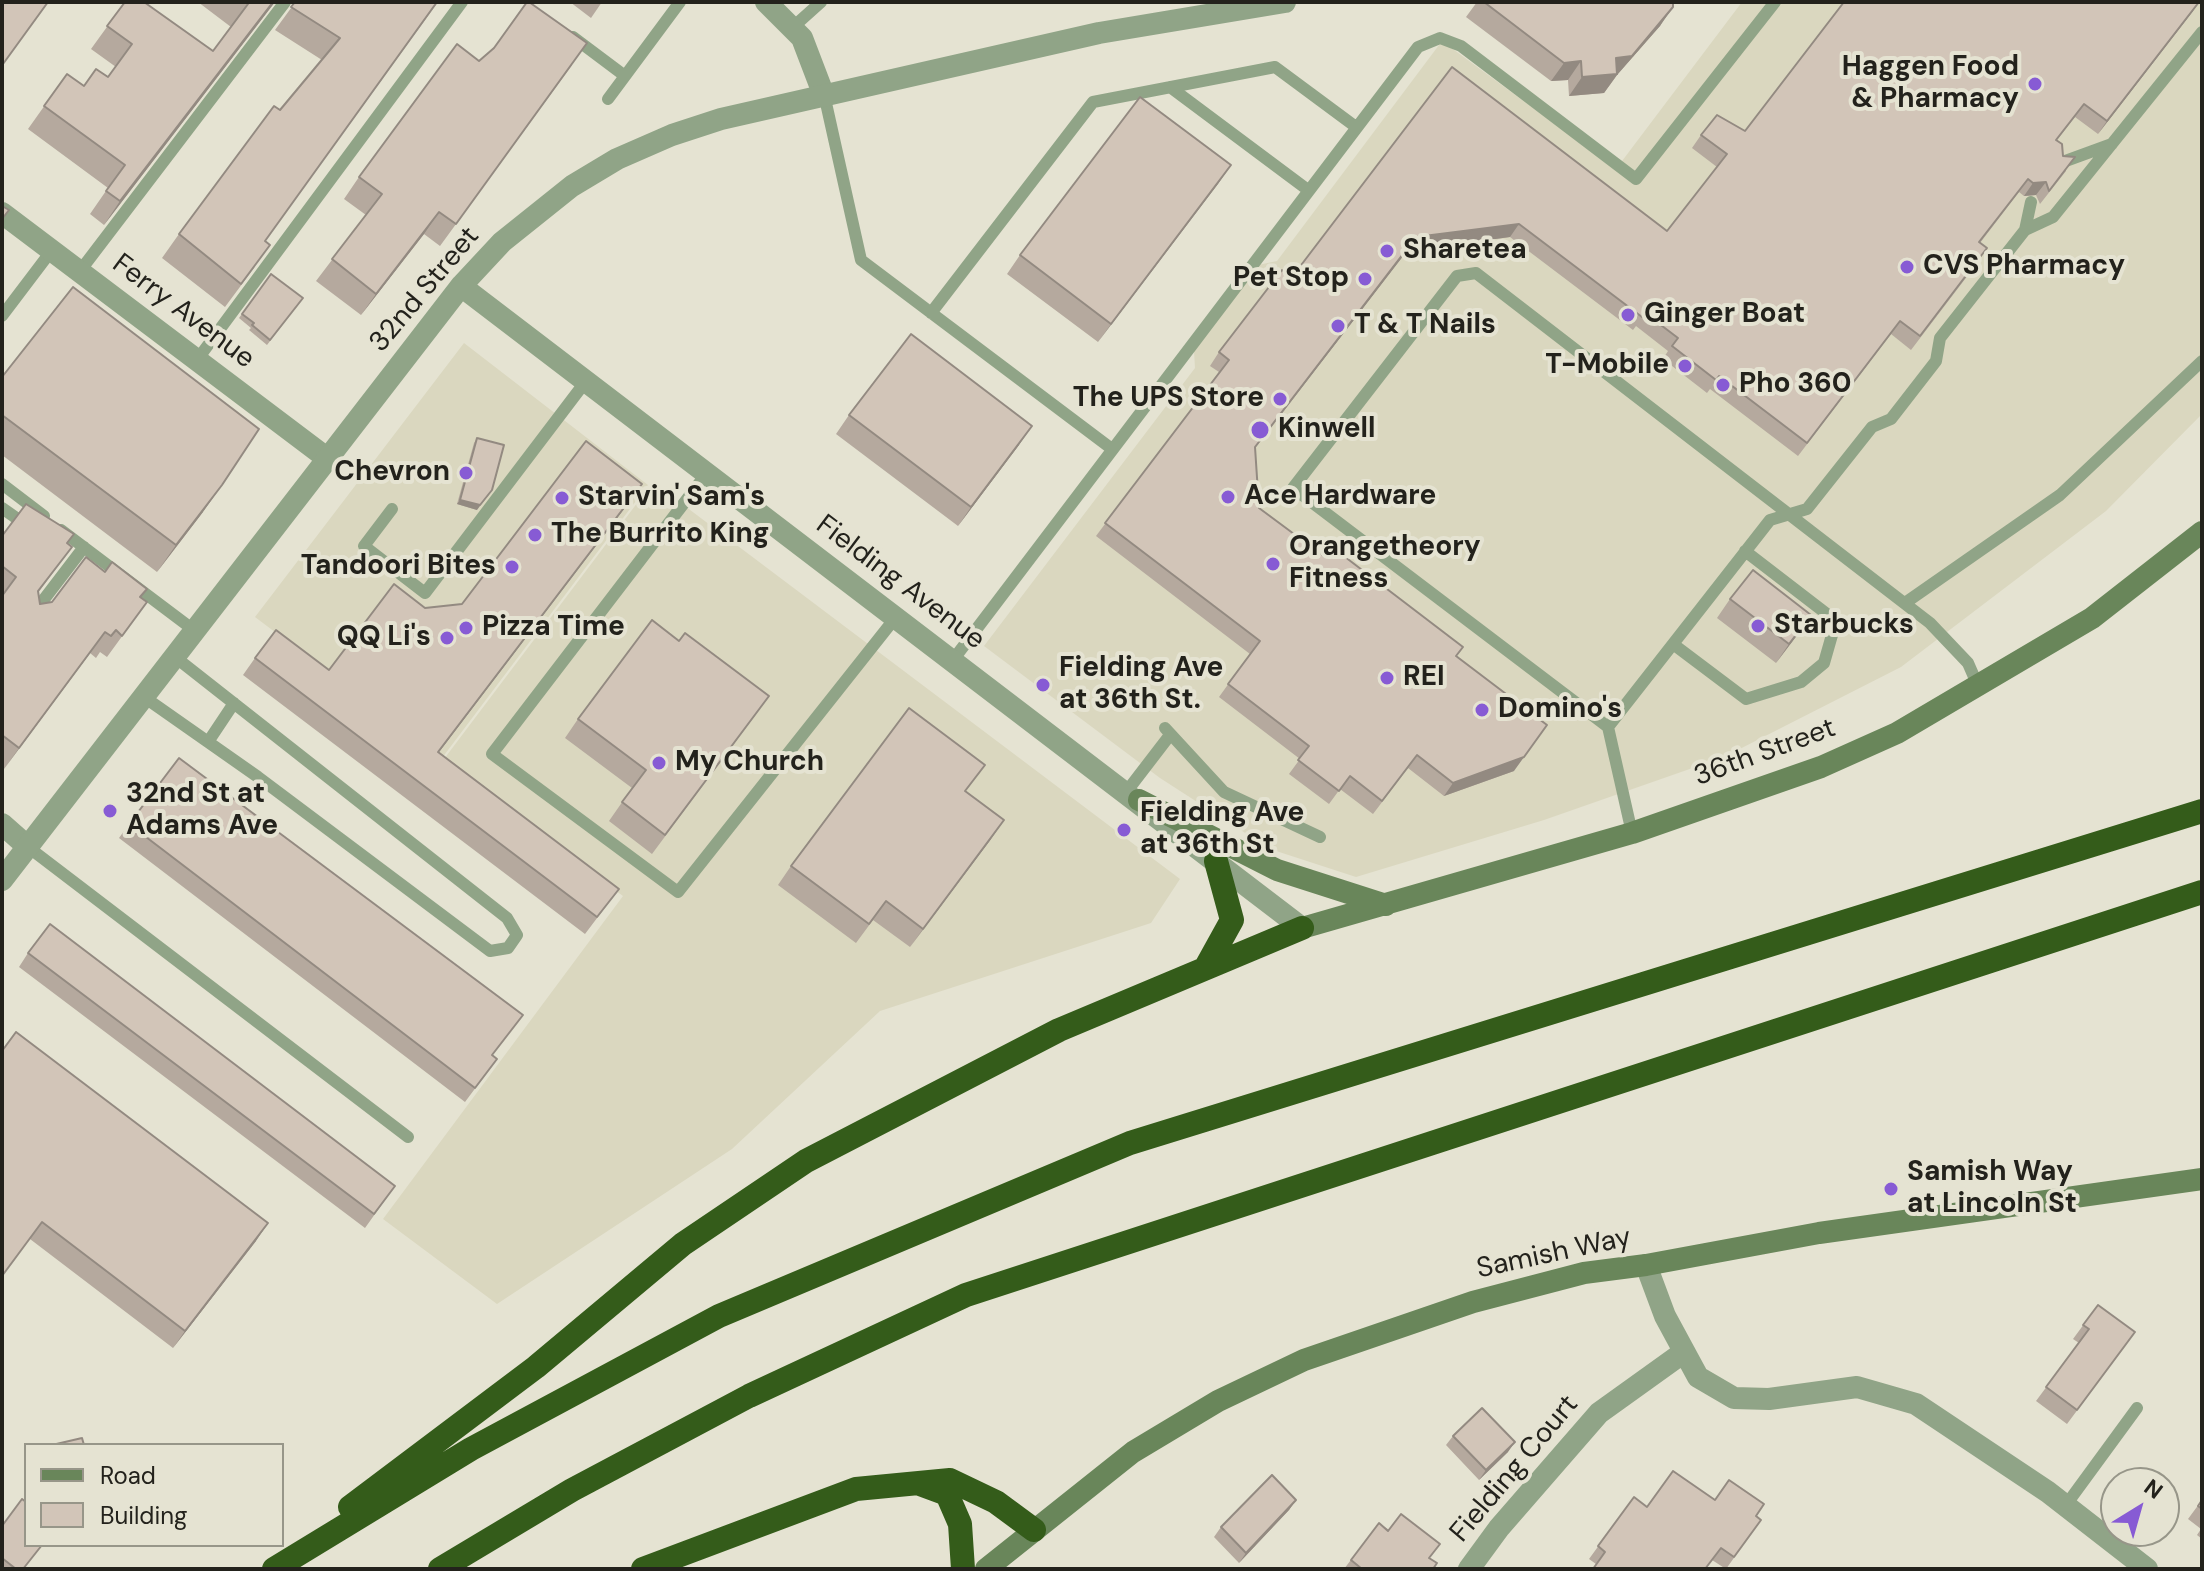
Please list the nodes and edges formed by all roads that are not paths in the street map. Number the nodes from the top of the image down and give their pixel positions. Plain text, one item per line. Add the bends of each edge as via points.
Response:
1 (285, 2) edge
2 (462, 2) edge
3 (680, 2) edge
4 (766, 2) edge
5 (821, 2) edge
6 (1285, 2) edge
7 (1775, 2) edge
8 (792, 28) junction
9 (563, 30) edge
10 (2202, 32) edge
11 (625, 76) junction
12 (1170, 87) junction
13 (823, 93) junction
14 (608, 99) dead end
15 (1356, 127) junction
16 (2112, 144) junction
17 (2060, 163) edge
18 (1308, 190) junction
19 (2031, 202) edge
20 (2, 213) edge
21 (2025, 230) junction
22 (52, 250) junction
23 (80, 271) junction
24 (461, 286) junction
25 (931, 313) junction
26 (2, 316) edge
27 (197, 360) junction
28 (2202, 361) edge
29 (586, 381) junction
30 (1112, 449) junction
31 (328, 459) junction
32 (707, 473) junction
33 (2, 484) edge
34 (2, 508) edge
35 (392, 509) dead end
36 (1789, 515) junction
37 (2202, 532) edge
38 (79, 543) junction
39 (1745, 551) junction
40 (1905, 603) junction
41 (896, 617) junction
42 (30, 618) edge
43 (195, 631) junction
44 (1673, 644) junction
45 (175, 657) junction
46 (953, 660) junction
47 (1978, 686) junction
48 (144, 697) junction
49 (234, 703) junction
50 (1608, 727) junction
51 (208, 742) junction
52 (1133, 796) junction
53 (2202, 811) edge
54 (2, 824) edge
55 (1632, 833) junction
56 (1320, 837) dead end
57 (28, 847) junction
58 (1216, 861) junction
59 (2, 880) edge
60 (2202, 892) edge
61 (1386, 905) junction
62 (1302, 928) junction
63 (1206, 967) junction
64 (408, 1137) dead end
65 (2202, 1179) edge
66 (1646, 1265) junction
67 (1684, 1352) junction
68 (2137, 1408) dead end
69 (918, 1483) junction
70 (2066, 1505) junction
71 (1034, 1530) junction
72 (267, 1569) edge
73 (274, 1569) edge
74 (440, 1569) edge
75 (643, 1569) edge
76 (963, 1569) edge
77 (986, 1569) edge
78 (1469, 1569) edge
79 (2147, 1569) edge

1 - 23 lane
2 - 27 lane
3 - 11 lane
4 - 8 street
5 - 8 lane
6 - 13 street, 32nd Street via 1099,33
7 - 15 lane via 1636,179 1461,46 1440,38 1418,47
8 - 13 street via 802,38
9 - 11 lane
10 - 16 lane
11 - 14 lane
12 - 15 lane via 1275,67
12 - 18 lane
12 - 25 lane via 1093,102
13 - 24 street, 32nd Street via 721,119 617,159 572,186 502,242
13 - 25 lane via 861,260
15 - 18 lane
16 - 17 lane
16 - 21 lane via 2053,217
18 - 30 lane
19 - 21 lane
20 - 22 street, Ferry Avenue
21 - 36 lane via 1940,338 1936,361 1891,419 1872,427 1807,509
22 - 23 street, Ferry Avenue
22 - 26 lane
23 - 27 street, Ferry Avenue
24 - 29 street, Fielding Avenue
24 - 31 street, 32nd Street
25 - 30 lane
27 - 31 street, Ferry Avenue
28 - 40 lane via 2060,495
29 - 32 street, Fielding Avenue
29 - 35 lane via 425,593 364,546
30 - 46 lane
31 - 43 street, 32nd Street
32 - 41 street, Fielding Avenue
32 - 41 lane via 492,754 678,892
33 - 38 lane
34 - 38 lane via 49,542
36 - 39 lane via 1770,520
36 - 40 lane
36 - 50 lane via 1476,273 1457,276 1293,488
37 - 47 main road, 36th Street via 2092,618
38 - 42 lane
38 - 43 lane
39 - 44 lane
39 - 44 lane via 1836,621 1824,663 1801,682 1746,699
40 - 47 lane via 1968,663
41 - 46 street, Fielding Avenue
43 - 45 street, 32nd Street
44 - 50 lane
45 - 48 street, 32nd Street
45 - 49 lane
46 - 52 street, Fielding Avenue
47 - 55 main road, 36th Street via 1897,733 1821,767
48 - 51 lane
48 - 57 street, 32nd Street
49 - 51 lane
49 - 51 lane via 507,918 517,935 508,948 490,951
50 - 55 lane
52 - 56 lane via 1167,731 1224,792
52 - 58 street, Fielding Avenue
52 - 61 main road via 1277,870
53 - 73 highway via 1130,1143 719,1316 471,1449
54 - 57 street
55 - 61 main road, 36th Street
57 - 59 street, 32nd Street
57 - 64 lane
58 - 62 street, Fielding Avenue
58 - 63 highway via 1232,920
60 - 74 highway via 966,1295 749,1396 572,1490
61 - 62 main road, 36th Street
62 - 63 highway
63 - 72 highway via 1059,1030 806,1161 683,1244 536,1367
65 - 66 main road, Samish Way via 1819,1233
66 - 67 street
66 - 71 main road, Samish Way via 1584,1273 1473,1302 1304,1360 1218,1401 1133,1452
67 - 70 street via 1698,1377 1734,1398 1769,1399 1857,1387 1916,1404
67 - 78 street, Fielding Court via 1599,1413
68 - 70 lane
69 - 71 highway via 950,1480 996,1502
69 - 75 highway via 856,1489
69 - 76 highway via 947,1494 960,1524
70 - 79 street
71 - 77 main road, Samish Way

